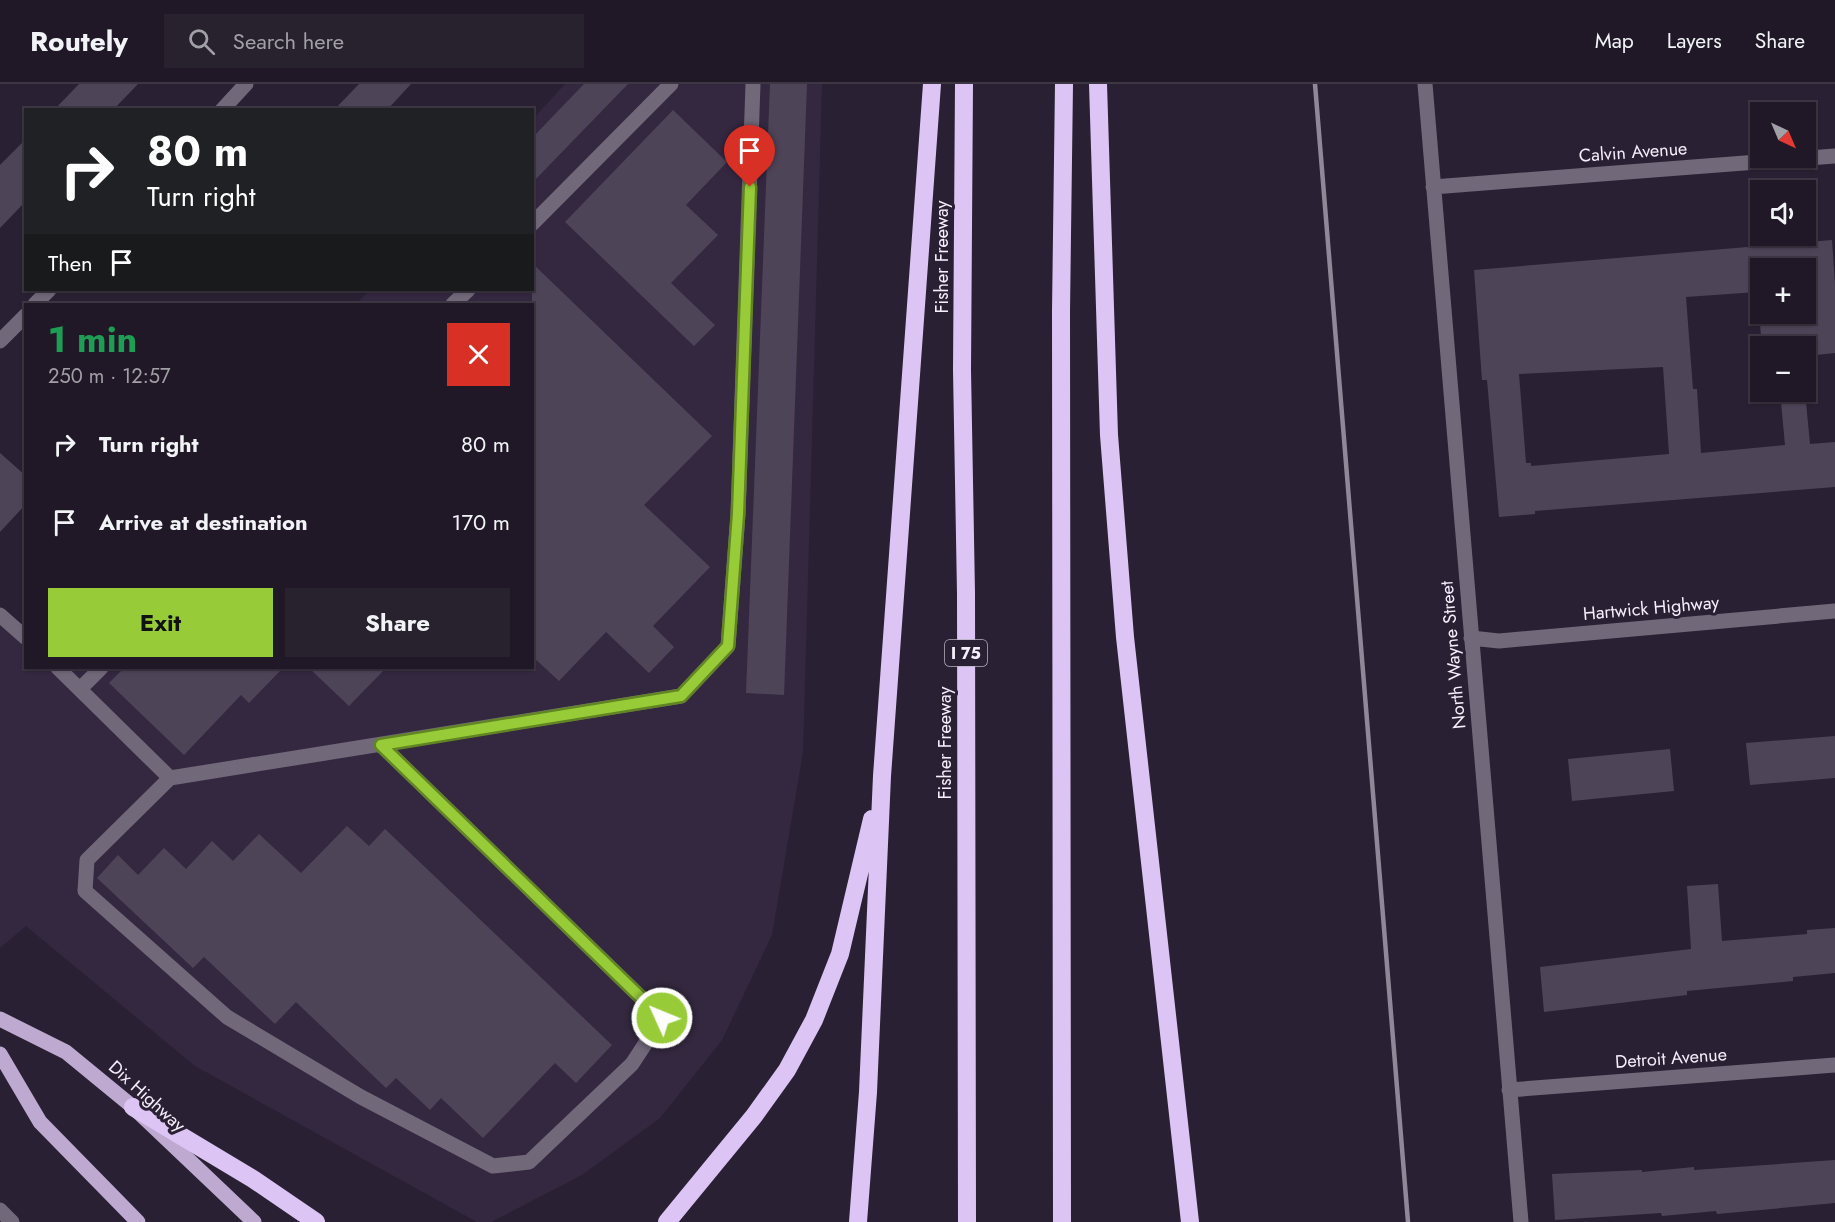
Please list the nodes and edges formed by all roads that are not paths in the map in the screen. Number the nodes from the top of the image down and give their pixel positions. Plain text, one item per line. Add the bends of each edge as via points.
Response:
1 (246, 84) edge
2 (671, 84) edge
3 (753, 84) edge
4 (932, 84) edge
5 (964, 84) edge
6 (1064, 84) edge
7 (1098, 84) edge
8 (1425, 84) edge
9 (224, 108) edge
10 (1835, 156) edge
11 (1433, 187) junction
12 (534, 222) edge
13 (48, 291) edge
14 (467, 291) edge
15 (36, 303) edge
16 (454, 303) edge
17 (24, 317) edge
18 (0, 341) edge
19 (1835, 611) edge
20 (0, 615) edge
21 (24, 636) edge
22 (1471, 638) junction
23 (58, 669) edge
24 (100, 669) edge
25 (80, 689) junction
26 (381, 745) junction
27 (882, 776) junction
28 (170, 778) junction
29 (0, 1019) edge
30 (0, 1054) edge
31 (1835, 1065) edge
32 (1509, 1090) junction
33 (133, 1107) junction
34 (0, 1210) edge
35 (12, 1222) edge
36 (138, 1222) edge
37 (254, 1222) edge
38 (316, 1222) edge
39 (667, 1222) edge
40 (858, 1222) edge
41 (967, 1222) edge
42 (1062, 1222) edge
43 (1190, 1222) edge
44 (1521, 1222) edge

1 - 9 street
2 - 12 street
3 - 26 street via 738,514 728,646 681,696
4 - 27 highway
5 - 41 highway, Fisher Freeway / I 75
6 - 42 highway
7 - 43 highway via 1112,471 1125,637
8 - 11 street, North Wayne Street
10 - 11 street, Calvin Avenue
11 - 22 street, North Wayne Street
13 - 15 street
14 - 16 street
17 - 18 street
19 - 22 street, Hartwick Highway via 1499,641
20 - 21 street
22 - 32 street, North Wayne Street
23 - 25 street
24 - 25 street
25 - 28 street
26 - 28 street
26 - 28 street via 662,1018 632,1064 529,1162 493,1166 227,1017 85,891 87,860
27 - 39 highway via 840,954 814,1020 787,1070 754,1116
27 - 40 highway via 868,1092
29 - 33 main road, Dix Highway via 66,1052
30 - 36 main road via 40,1122
31 - 32 street, Detroit Avenue
32 - 44 street, North Wayne Street
33 - 37 main road, Dix Highway
33 - 38 highway
34 - 35 street

